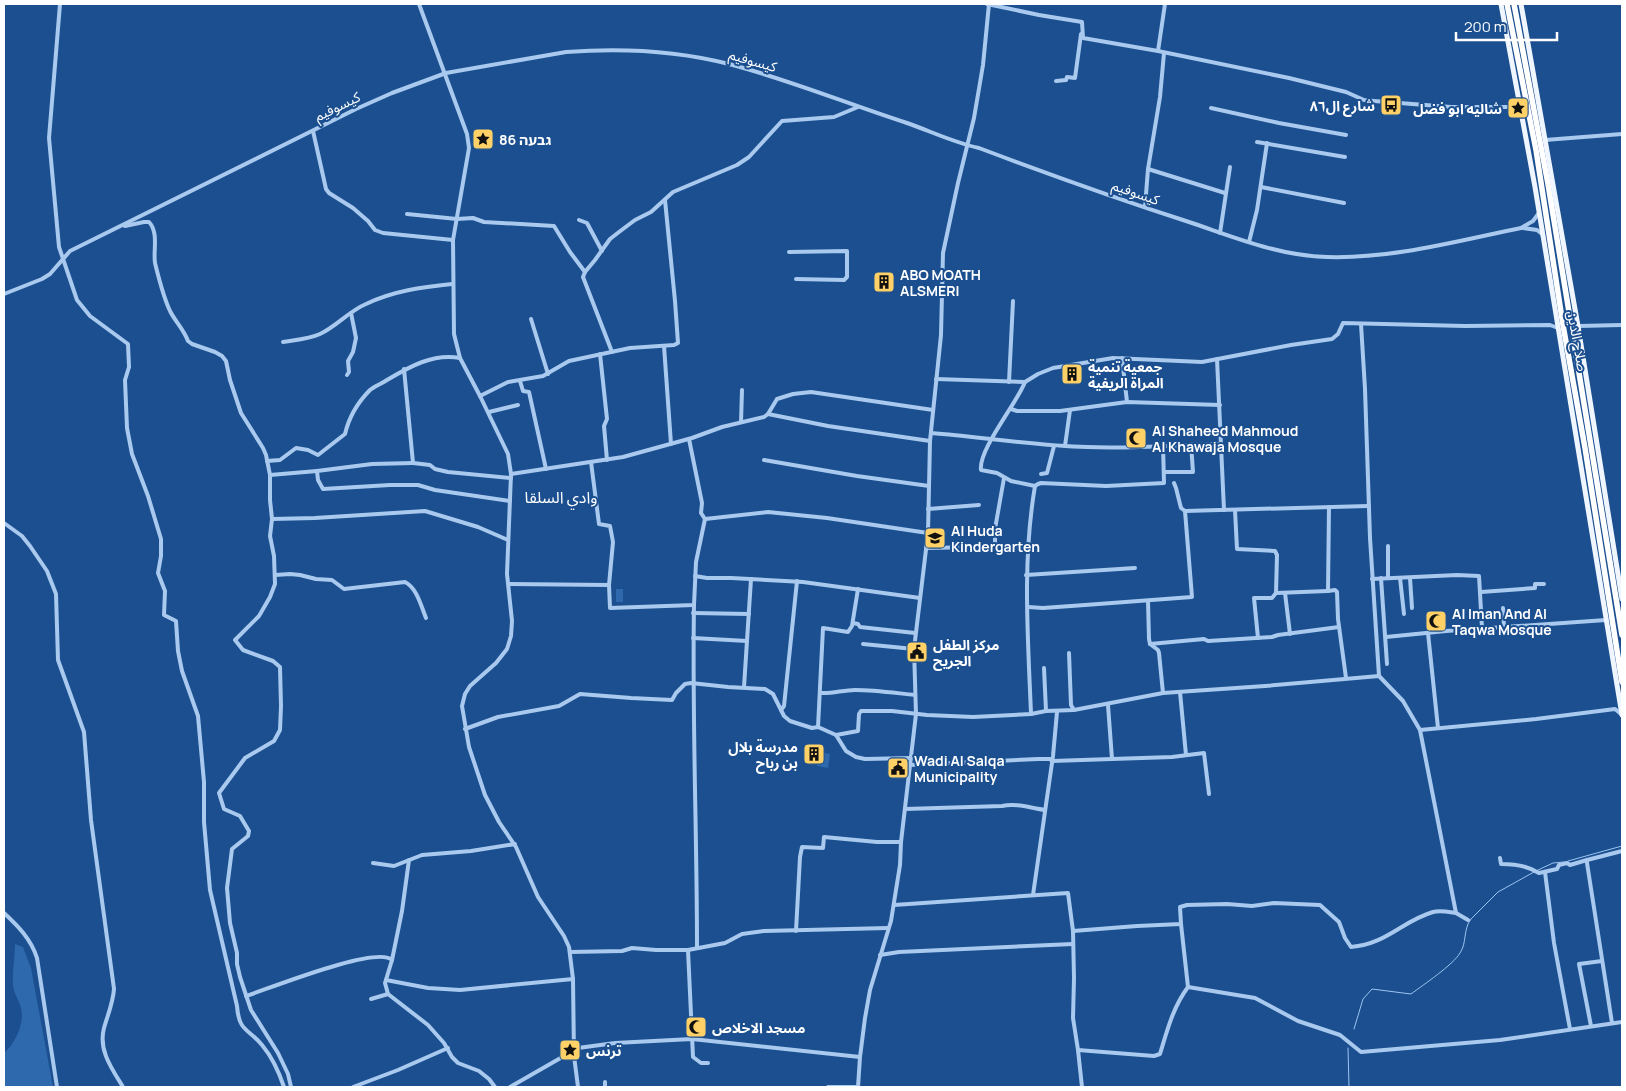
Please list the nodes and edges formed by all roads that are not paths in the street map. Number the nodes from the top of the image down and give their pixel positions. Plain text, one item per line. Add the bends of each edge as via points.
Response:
1 (60, 4) edge
2 (419, 4) edge
3 (988, 4) edge
4 (1165, 4) edge
5 (1501, 4) edge
6 (1507, 4) edge
7 (1514, 4) edge
8 (1521, 4) edge
9 (1082, 29) junction
10 (1158, 51) junction
11 (1164, 53) junction
12 (446, 73) junction
13 (1056, 81) dead end
14 (858, 107) junction
15 (1527, 107) junction
16 (1211, 108) dead end
17 (1520, 108) junction
18 (313, 131) junction
19 (1622, 134) edge
20 (1346, 135) dead end
21 (1539, 136) junction
22 (1546, 140) junction
23 (1257, 142) dead end
24 (1267, 144) junction
25 (967, 146) junction
26 (1345, 157) dead end
27 (1230, 167) dead end
28 (1148, 169) junction
29 (1261, 187) junction
30 (1226, 193) junction
31 (664, 200) junction
32 (1344, 203) dead end
33 (1145, 207) junction
34 (1539, 213) junction
35 (407, 214) dead end
36 (457, 219) junction
37 (579, 220) dead end
38 (121, 226) junction
39 (1521, 228) junction
40 (1220, 233) junction
41 (1543, 234) junction
42 (454, 240) junction
43 (1249, 242) junction
44 (602, 251) junction
45 (789, 252) dead end
46 (62, 259) junction
47 (584, 272) junction
48 (796, 279) dead end
49 (452, 284) junction
50 (4, 294) edge
51 (1013, 301) dead end
52 (351, 313) junction
53 (1556, 317) junction
54 (531, 319) dead end
55 (1361, 324) junction
56 (1548, 325) junction
57 (1622, 325) edge
58 (1578, 326) junction
59 (1558, 328) junction
60 (283, 342) dead end
61 (664, 346) junction
62 (612, 352) junction
63 (600, 354) junction
64 (460, 358) junction
65 (1122, 358) junction
66 (1217, 359) junction
67 (404, 369) junction
68 (548, 374) junction
69 (347, 376) dead end
70 (936, 379) junction
71 (520, 381) junction
72 (1010, 382) junction
73 (1025, 382) junction
74 (742, 390) dead end
75 (480, 396) junction
76 (1127, 402) junction
77 (518, 405) dead end
78 (1220, 405) junction
79 (1011, 409) junction
80 (933, 410) junction
81 (1070, 410) junction
82 (489, 412) junction
83 (768, 414) junction
84 (741, 422) junction
85 (1581, 431) junction
86 (1588, 431) junction
87 (931, 433) junction
88 (689, 439) junction
89 (992, 439) junction
90 (930, 441) junction
91 (671, 444) junction
92 (1192, 444) junction
93 (1220, 444) junction
94 (1163, 445) junction
95 (1054, 446) junction
96 (1064, 446) junction
97 (607, 460) junction
98 (764, 460) dead end
99 (268, 461) junction
100 (591, 462) junction
101 (413, 463) junction
102 (546, 469) junction
103 (316, 471) junction
104 (1164, 472) junction
105 (1041, 474) dead end
106 (270, 475) junction
107 (511, 476) junction
108 (1004, 478) junction
109 (1174, 483) dead end
110 (929, 486) junction
111 (1035, 486) junction
112 (1592, 497) junction
113 (1600, 500) junction
114 (510, 501) junction
115 (979, 505) dead end
116 (1368, 506) junction
117 (1329, 507) junction
118 (928, 509) junction
119 (1224, 510) junction
120 (1235, 510) junction
121 (1184, 511) junction
122 (272, 519) junction
123 (705, 519) junction
124 (4, 523) edge
125 (928, 533) junction
126 (508, 540) junction
127 (1028, 546) junction
128 (1388, 546) dead end
129 (995, 547) junction
130 (926, 548) junction
131 (1135, 568) dead end
132 (275, 575) junction
133 (1026, 575) junction
134 (695, 576) junction
135 (1381, 578) junction
136 (1388, 578) junction
137 (1400, 578) junction
138 (1410, 578) junction
139 (751, 579) junction
140 (1372, 579) junction
141 (797, 581) junction
142 (509, 584) junction
143 (1544, 584) dead end
144 (609, 585) junction
145 (858, 588) junction
146 (1328, 591) junction
147 (1481, 592) junction
148 (1276, 593) junction
149 (1285, 593) junction
150 (920, 598) junction
151 (1622, 599) edge
152 (1148, 601) junction
153 (694, 605) junction
154 (1028, 607) junction
155 (1412, 608) dead end
156 (1503, 608) dead end
157 (694, 613) junction
158 (749, 614) junction
159 (1404, 614) dead end
160 (426, 618) dead end
161 (1606, 620) junction
162 (853, 622) junction
163 (1339, 627) junction
164 (1504, 627) junction
165 (1482, 628) junction
166 (915, 633) junction
167 (1428, 633) junction
168 (1290, 634) junction
169 (1622, 636) edge
170 (1386, 637) junction
171 (693, 638) junction
172 (1258, 638) junction
173 (747, 641) junction
174 (863, 644) dead end
175 (1150, 644) junction
176 (914, 649) junction
177 (1069, 653) dead end
178 (1387, 664) dead end
179 (1044, 668) dead end
180 (1379, 676) junction
181 (1346, 678) junction
182 (1622, 682) edge
183 (692, 683) junction
184 (744, 687) junction
185 (1180, 692) junction
186 (820, 693) junction
187 (1163, 693) junction
188 (915, 695) junction
189 (1620, 699) junction
190 (1108, 705) junction
191 (1615, 709) junction
192 (781, 710) junction
193 (1074, 710) junction
194 (1046, 711) junction
195 (1057, 712) junction
196 (916, 714) junction
197 (1030, 714) junction
198 (1622, 715) edge
199 (818, 727) junction
200 (1438, 728) junction
201 (465, 729) junction
202 (1420, 730) junction
203 (836, 735) junction
204 (1186, 756) junction
205 (911, 758) junction
206 (1112, 759) junction
207 (1052, 761) junction
208 (909, 765) junction
209 (1209, 794) dead end
210 (905, 809) junction
211 (1045, 810) junction
212 (901, 842) junction
213 (515, 844) junction
214 (1622, 851) edge
215 (1500, 858) dead end
216 (409, 860) junction
217 (1588, 860) junction
218 (373, 863) dead end
219 (1545, 872) junction
220 (1033, 895) junction
221 (894, 905) junction
222 (4, 913) edge
223 (1456, 913) junction
224 (1468, 920) dead end
225 (1181, 924) junction
226 (888, 928) junction
227 (1072, 930) junction
228 (796, 931) junction
229 (1073, 944) junction
230 (697, 948) junction
231 (688, 950) junction
232 (570, 952) junction
233 (880, 955) junction
234 (392, 960) junction
235 (1602, 961) junction
236 (573, 979) junction
237 (386, 980) junction
238 (1188, 987) junction
239 (388, 994) junction
240 (246, 996) junction
241 (371, 998) dead end
242 (1622, 1022) edge
243 (1612, 1023) junction
244 (1591, 1026) junction
245 (1570, 1029) junction
246 (692, 1039) junction
247 (448, 1048) junction
248 (574, 1050) junction
249 (1078, 1050) junction
250 (860, 1057) junction
251 (708, 1063) dead end
252 (520, 1080) junction
253 (605, 1082) dead end
254 (58, 1087) edge
255 (123, 1087) edge
256 (284, 1087) edge
257 (291, 1087) edge
258 (353, 1087) edge
259 (495, 1087) edge
260 (510, 1087) edge
261 (516, 1087) edge
262 (578, 1087) edge
263 (605, 1087) edge
264 (828, 1087) edge
265 (858, 1087) edge
266 (1082, 1087) edge

1 - 46 street via 48,138 58,247
2 - 12 street
3 - 9 street via 1082,22
3 - 25 street via 979,90
4 - 10 street
5 - 17 main road
6 - 15 highway, صلاح الدين
7 - 21 highway, صلاح الدين
8 - 22 main road
9 - 10 street via 1083,38
9 - 13 street via 1075,78
10 - 11 street
11 - 17 street via 1289,78 1346,92 1364,100 1451,107
11 - 28 street
12 - 14 street, كيسوفيم via 566,52 653,52 728,64
12 - 18 street, كيسوفيم via 386,96
12 - 36 street via 469,148
14 - 25 street, كيسوفيم
14 - 31 street via 834,117 782,121 749,157 673,192
15 - 17 street
15 - 85 highway, صلاح الدين
16 - 20 street
17 - 34 main road
18 - 38 street, كيسوفيم
18 - 42 street via 326,189 368,220 374,230
19 - 22 street
21 - 22 street
21 - 86 highway, صلاح الدين
22 - 58 main road
23 - 24 street
24 - 26 street
24 - 29 street
25 - 33 street, كيسوفيم
25 - 70 street via 944,253
27 - 30 street
28 - 30 street
28 - 33 street
29 - 32 street
29 - 43 street
30 - 40 street
31 - 44 street via 610,239
31 - 61 street via 678,341
33 - 40 street, كيسوفيم
34 - 39 street, كيسوفيم
34 - 41 main road
35 - 36 street
36 - 42 street
36 - 47 street via 554,226
37 - 44 street via 588,223
38 - 46 street, كيسوفيم via 70,251
38 - 99 street via 144,222 152,226 156,265 170,311 188,341 215,352 226,361 242,413
39 - 41 street, كيسوفيم
39 - 43 street, كيسوفيم via 1377,255 1311,256
40 - 43 street, كيسوفيم
41 - 53 main road
42 - 49 street
44 - 47 street
45 - 48 street via 847,250 844,280
46 - 50 street, كيسوفيم via 42,279
46 - 256 street via 77,300 90,316 128,344 125,380 128,436 161,539 158,573 165,590 164,615 176,621 182,671 198,716 210,890 238,1019 261,1044
47 - 62 street via 583,277
49 - 52 street via 392,294 364,304
49 - 64 street via 454,334
51 - 72 street
52 - 60 street via 320,334
52 - 69 street via 356,338
53 - 56 street
53 - 59 main road
54 - 68 street
55 - 56 street
55 - 66 street via 1343,324 1332,339
55 - 116 street
56 - 59 street
57 - 58 street
58 - 151 main road
59 - 161 main road
61 - 62 street
61 - 91 street
62 - 63 street
63 - 68 street via 566,362
63 - 97 street via 607,420 604,426
64 - 67 street via 430,360
64 - 75 street
65 - 66 street via 1202,362
65 - 73 street via 1052,368
65 - 76 street
66 - 78 street
67 - 99 street via 372,389 348,421 346,434 318,455 296,448 280,460
67 - 101 street
68 - 71 street
70 - 72 street
70 - 80 street
71 - 75 street via 508,382
71 - 102 street via 523,391 529,392
72 - 73 street
73 - 79 street
74 - 84 street
75 - 82 street
76 - 78 street
76 - 81 street
77 - 82 street
78 - 93 street
79 - 81 street
79 - 89 street
80 - 83 street via 811,392 777,399
80 - 87 street
81 - 96 street
82 - 107 street via 508,454
83 - 84 street
83 - 90 street
84 - 88 street
85 - 86 highway
85 - 112 highway, صلاح الدين
86 - 113 highway, صلاح الدين
87 - 89 street
87 - 90 street
88 - 91 street
88 - 123 street via 702,503 701,514
89 - 95 street
89 - 108 street via 982,459 981,470 1003,475
90 - 110 street
91 - 97 street
92 - 93 street
92 - 94 street
92 - 104 street via 1193,472
93 - 119 street
94 - 96 street
94 - 104 street
95 - 96 street
95 - 105 street via 1047,473
97 - 100 street
98 - 110 street
99 - 106 street
100 - 102 street
100 - 144 street via 599,524 610,526 613,542
101 - 103 street
101 - 107 street via 448,472
102 - 107 street
103 - 106 street
103 - 114 street via 323,489 418,485
104 - 111 street via 1164,483 1106,486 1041,483
106 - 122 street
107 - 114 street
108 - 111 street
108 - 129 street
109 - 121 street
110 - 118 street
111 - 127 street
112 - 113 highway
112 - 182 highway, صلاح الدين
113 - 169 highway, صلاح الدين
114 - 126 street
115 - 118 street
116 - 117 street
116 - 140 street
117 - 120 street
117 - 146 street
118 - 125 street
119 - 120 street
119 - 121 street
120 - 148 street via 1237,549 1275,551 1277,555
121 - 152 street via 1192,597
122 - 126 street via 425,511
122 - 132 street via 270,536
123 - 125 street via 768,512
123 - 134 street
124 - 255 street via 30,546 47,571 56,594 58,660 84,732 91,820 114,989 102,1041 108,1062
125 - 130 street
126 - 142 street
127 - 129 street
127 - 133 street
128 - 136 street
129 - 130 street
130 - 150 street
131 - 133 street
132 - 160 street via 295,574 332,580 344,589 405,582 411,585
132 - 240 street via 273,591 263,610 235,640 243,650 273,661 280,667 280,730 274,741 245,758 219,793 224,809 240,816 250,831 232,848 227,888 237,964
133 - 154 street
134 - 139 street
134 - 153 street
135 - 136 street
135 - 140 street
135 - 170 street
136 - 137 street
137 - 138 street
137 - 159 street
138 - 147 street via 1479,576
138 - 155 street
139 - 141 street
139 - 158 street
140 - 180 street
141 - 145 street
141 - 192 street
142 - 144 street
142 - 201 street via 512,621 509,643 496,663 474,682 464,698
143 - 147 street via 1535,584 1535,588
144 - 153 street via 610,608
145 - 150 street
145 - 162 street
146 - 149 street
146 - 163 street via 1336,592
147 - 165 street
148 - 149 street
148 - 172 street via 1272,598 1254,598
149 - 168 street
150 - 166 street
152 - 154 street
152 - 175 street
153 - 157 street
154 - 197 street
156 - 164 street
157 - 158 street
157 - 171 street
158 - 173 street
161 - 164 street
161 - 189 main road
162 - 166 street via 860,628
162 - 186 street via 848,632 823,628
163 - 168 street
163 - 181 street
164 - 165 street
165 - 167 street
166 - 176 street
167 - 170 street
167 - 200 street
168 - 172 street
170 - 178 street
171 - 173 street
171 - 183 street
172 - 175 street
173 - 184 street
174 - 176 street
175 - 187 street via 1159,653
176 - 188 street
177 - 193 street via 1071,705
179 - 194 street
180 - 181 street
180 - 202 street via 1403,701
181 - 185 street
183 - 184 street
183 - 201 street via 685,684 672,700 580,694 559,706 498,717
183 - 230 street
184 - 192 street via 770,691
185 - 187 street
185 - 204 street
186 - 188 street via 856,690
186 - 199 street
187 - 190 street
188 - 196 street
189 - 191 street
189 - 198 main road
190 - 193 street
190 - 206 street
191 - 198 street
191 - 200 street via 1536,720
192 - 199 street via 790,721
193 - 195 street
194 - 195 street
194 - 197 street
195 - 207 street
196 - 197 street via 974,717
196 - 203 street via 861,711 858,731
196 - 205 street
199 - 203 street
200 - 202 street
201 - 213 street via 485,795
202 - 223 street
203 - 205 street via 846,751 856,756
204 - 206 street
204 - 209 street via 1204,753
205 - 208 street
206 - 207 street
207 - 208 street
207 - 211 street
208 - 210 street
210 - 211 street via 1014,804
210 - 212 street
211 - 220 street
212 - 221 street
212 - 228 street via 824,837 823,848 802,847
213 - 216 street via 422,855
213 - 232 street via 538,897 567,941
214 - 217 street
215 - 219 street via 1501,864
216 - 218 street via 394,866
216 - 234 street
217 - 219 street via 1558,865 1557,869
217 - 235 street
219 - 245 street
220 - 221 street
220 - 227 street via 1068,893
221 - 226 street
222 - 254 street via 25,935 35,952
223 - 224 street
223 - 225 street via 1435,912 1390,936 1351,947 1339,922 1320,904 1187,905 1180,907
225 - 227 street
225 - 238 street
226 - 228 street
226 - 233 street
227 - 229 street
228 - 230 street via 742,934 725,943
229 - 233 street
229 - 249 street via 1073,1018
230 - 231 street
231 - 232 street via 632,948
231 - 246 street
232 - 236 street
233 - 250 street via 870,990
234 - 237 street
234 - 240 street via 385,957 339,964
235 - 243 street
235 - 244 street via 1579,964
236 - 237 street via 460,990
236 - 248 street
237 - 239 street
238 - 245 street via 1255,998 1298,1020 1340,1035 1361,1052 1500,1040
238 - 249 street via 1171,1018 1160,1054
239 - 241 street
239 - 247 street via 424,1022
240 - 257 street via 251,1010 278,1052
242 - 243 street
243 - 244 street
244 - 245 street
246 - 248 street via 615,1043
246 - 250 street
246 - 251 street via 693,1057 701,1063
247 - 258 street
247 - 259 street via 458,1063 479,1071
248 - 252 street
248 - 262 street
249 - 266 street
250 - 265 street
252 - 260 street
252 - 261 street
253 - 263 street
264 - 265 street

